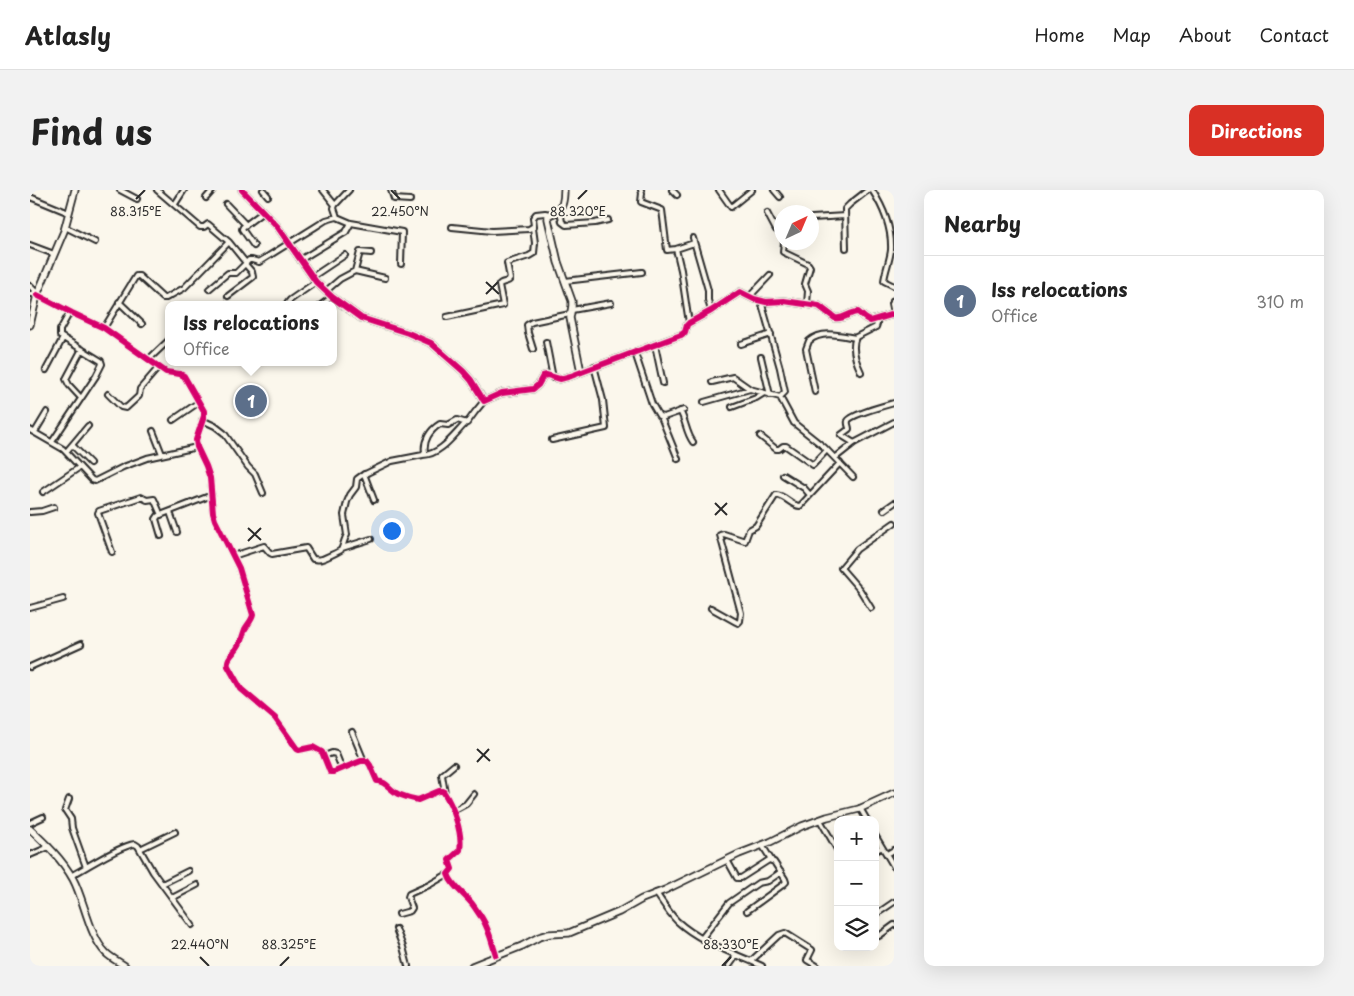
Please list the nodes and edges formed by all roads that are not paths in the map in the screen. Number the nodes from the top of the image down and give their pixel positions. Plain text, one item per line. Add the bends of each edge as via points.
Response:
1 (75, 190) edge
2 (120, 190) edge
3 (157, 190) edge
4 (184, 190) edge
5 (213, 190) edge
6 (242, 190) edge
7 (263, 190) edge
8 (323, 190) edge
9 (349, 190) edge
10 (391, 190) edge
11 (564, 190) edge
12 (640, 190) edge
13 (672, 190) edge
14 (720, 190) edge
15 (752, 190) edge
16 (774, 190) edge
17 (870, 190) edge
18 (677, 195) dead end
19 (30, 196) edge
20 (268, 196) dead end
21 (780, 197) dead end
22 (206, 198) dead end
23 (137, 199) dead end
24 (410, 200) dead end
25 (175, 204) junction
26 (226, 204) dead end
27 (335, 205) junction
28 (560, 210) junction
29 (263, 212) junction
30 (70, 213) junction
31 (767, 213) dead end
32 (551, 214) junction
33 (845, 216) junction
34 (337, 217) junction
35 (819, 218) edge
36 (608, 220) dead end
37 (351, 223) junction
38 (246, 225) junction
39 (774, 226) edge
40 (452, 227) dead end
41 (65, 228) junction
42 (533, 228) junction
43 (95, 242) dead end
44 (229, 242) junction
45 (289, 243) junction
46 (30, 245) edge
47 (254, 246) dead end
48 (846, 248) dead end
49 (676, 250) junction
50 (783, 250) edge
51 (371, 252) dead end
52 (54, 254) junction
53 (345, 255) dead end
54 (300, 260) junction
55 (245, 263) junction
56 (401, 264) dead end
57 (355, 271) junction
58 (642, 272) dead end
59 (770, 275) dead end
60 (385, 278) dead end
61 (314, 279) junction
62 (565, 282) junction
63 (30, 286) edge
64 (894, 286) edge
65 (209, 289) dead end
66 (326, 291) junction
67 (30, 294) edge
68 (37, 294) junction
69 (228, 296) dead end
70 (750, 296) junction
71 (332, 297) junction
72 (894, 300) edge
73 (289, 301) edge
74 (326, 301) edge
75 (761, 301) junction
76 (119, 302) junction
77 (611, 304) dead end
78 (807, 304) junction
79 (32, 306) edge
80 (711, 311) junction
81 (70, 312) junction
82 (571, 312) junction
83 (894, 314) edge
84 (447, 317) dead end
85 (876, 320) junction
86 (689, 323) junction
87 (142, 324) dead end
88 (30, 325) edge
89 (104, 328) junction
90 (771, 334) junction
91 (62, 338) junction
92 (855, 338) junction
93 (546, 342) dead end
94 (741, 344) dead end
95 (165, 345) edge
96 (655, 345) junction
97 (532, 349) dead end
98 (82, 350) junction
99 (635, 353) junction
100 (761, 357) dead end
101 (149, 359) junction
102 (594, 366) junction
103 (160, 367) junction
104 (46, 370) dead end
105 (582, 372) junction
106 (861, 372) dead end
107 (553, 378) junction
108 (712, 382) dead end
109 (663, 383) dead end
110 (750, 389) junction
111 (815, 392) dead end
112 (764, 393) junction
113 (108, 394) dead end
114 (770, 395) junction
115 (780, 397) junction
116 (81, 398) junction
117 (484, 401) junction
118 (200, 402) junction
119 (704, 402) dead end
120 (894, 402) edge
121 (732, 407) dead end
122 (47, 412) dead end
123 (661, 417) junction
124 (173, 420) dead end
125 (202, 420) junction
126 (894, 422) edge
127 (465, 424) junction
128 (88, 426) dead end
129 (32, 431) edge
130 (153, 431) dead end
131 (760, 436) dead end
132 (552, 440) dead end
133 (52, 442) junction
134 (693, 442) dead end
135 (854, 443) junction
136 (72, 445) junction
137 (197, 447) junction
138 (827, 450) junction
139 (66, 452) junction
140 (162, 454) junction
141 (423, 456) junction
142 (835, 458) junction
143 (678, 459) dead end
144 (90, 463) dead end
145 (840, 463) junction
146 (80, 467) junction
147 (364, 474) junction
148 (783, 475) dead end
149 (853, 476) dead end
150 (44, 492) dead end
151 (263, 493) dead end
152 (212, 495) junction
153 (810, 495) junction
154 (374, 500) dead end
155 (894, 503) edge
156 (54, 507) dead end
157 (884, 510) dead end
158 (30, 512) edge
159 (170, 512) junction
160 (161, 515) junction
161 (894, 523) edge
162 (177, 532) dead end
163 (161, 536) dead end
164 (371, 539) dead end
165 (342, 548) junction
166 (112, 552) dead end
167 (233, 556) junction
168 (63, 598) dead end
169 (30, 608) edge
170 (711, 608) dead end
171 (871, 608) dead end
172 (81, 644) dead end
173 (30, 667) edge
174 (352, 732) dead end
175 (324, 756) junction
176 (364, 761) junction
177 (454, 765) dead end
178 (342, 769) junction
179 (445, 793) junction
180 (474, 794) dead end
181 (894, 794) edge
182 (69, 799) dead end
183 (860, 808) junction
184 (453, 811) junction
185 (865, 816) edge
186 (43, 817) dead end
187 (820, 820) junction
188 (30, 823) edge
189 (30, 829) edge
190 (175, 832) dead end
191 (879, 842) edge
192 (834, 844) edge
193 (762, 845) junction
194 (49, 847) junction
195 (882, 847) junction
196 (140, 849) junction
197 (879, 849) edge
198 (894, 850) edge
199 (886, 854) junction
200 (30, 855) edge
201 (727, 860) junction
202 (772, 861) junction
203 (86, 867) junction
204 (894, 867) edge
205 (188, 871) dead end
206 (781, 872) junction
207 (448, 874) junction
208 (71, 876) junction
209 (162, 884) junction
210 (197, 885) dead end
211 (656, 894) junction
212 (172, 898) junction
213 (894, 902) edge
214 (747, 911) dead end
215 (879, 912) edge
216 (399, 914) dead end
217 (192, 925) dead end
218 (894, 925) edge
219 (396, 929) dead end
220 (879, 936) dead end
221 (702, 938) junction
222 (737, 955) junction
223 (496, 956) junction
224 (751, 961) junction
225 (125, 966) edge
226 (408, 966) edge
227 (472, 966) edge
228 (729, 966) edge
229 (762, 966) edge
230 (817, 966) edge

1 - 30 street
2 - 23 street
3 - 25 street
4 - 25 street
5 - 22 street
6 - 29 street
7 - 20 street
8 - 27 street
9 - 27 street
10 - 24 street via 394,199
11 - 28 street
12 - 49 street via 641,202 662,210 667,250
13 - 18 street
14 - 15 street via 731,207
16 - 21 street
17 - 33 street via 845,209
17 - 64 street via 878,199 888,227 890,253 884,281
19 - 30 street
25 - 44 street via 200,227 208,224
26 - 38 street
27 - 34 street
28 - 32 street
28 - 36 street via 562,222 566,225
29 - 38 street
29 - 45 street
30 - 41 street
31 - 39 street
32 - 42 street via 536,214
32 - 62 street via 548,216 551,236
33 - 35 street
33 - 48 street
34 - 37 street
34 - 45 street via 326,220
37 - 54 street via 346,232
37 - 56 street via 402,232
38 - 47 street via 242,229
40 - 42 street via 492,231
41 - 43 street
41 - 52 street
42 - 84 street via 534,253 507,263 510,279 499,285 503,305
44 - 55 street
44 - 76 street via 182,290 164,298 138,276
45 - 54 street
45 - 55 street via 258,262 250,260
46 - 52 street
49 - 80 street via 693,241
49 - 86 street
50 - 78 street via 810,267 805,284
51 - 57 street via 360,252
52 - 68 street
53 - 61 street
54 - 61 street
55 - 65 street
55 - 69 street via 253,277
57 - 60 street
57 - 66 street
58 - 62 street
59 - 70 street
61 - 66 street
61 - 73 street
62 - 82 street via 572,301
63 - 68 street
66 - 71 street
67 - 68 street
68 - 79 street
68 - 81 street
70 - 75 street
70 - 80 street via 740,292
71 - 74 street
71 - 117 street via 361,318 408,333 435,346 467,374
72 - 83 street via 891,304
75 - 78 street
75 - 90 street
76 - 87 street
76 - 89 street
77 - 82 street
78 - 85 street via 823,307 835,318 858,312 868,320
79 - 88 street
80 - 86 street
81 - 89 street
81 - 91 street via 60,330
82 - 97 street via 527,325
82 - 105 street via 570,323
83 - 85 street
85 - 92 street via 876,327
86 - 96 street via 681,335
89 - 101 street
90 - 94 street
90 - 115 street via 785,389
91 - 98 street
91 - 104 street
92 - 106 street via 856,359
92 - 111 street via 829,334 809,341 806,350
93 - 107 street
95 - 101 street
96 - 99 street
96 - 109 street
98 - 116 street via 66,379
98 - 116 street via 102,364
99 - 102 street
99 - 123 street via 652,404
100 - 114 street
101 - 103 street
102 - 105 street
102 - 132 street via 606,428
103 - 113 street via 126,408 121,408
103 - 118 street via 184,376
105 - 107 street
107 - 117 street via 544,376 533,389 502,393
108 - 110 street via 733,377
110 - 112 street
110 - 119 street
112 - 114 street
112 - 121 street
114 - 115 street
115 - 138 street via 794,423
116 - 133 street
117 - 127 street
118 - 124 street
118 - 125 street via 204,413
120 - 135 street via 848,420 849,429 841,435
122 - 129 street
123 - 134 street via 682,410 688,436
123 - 143 street
125 - 137 street
125 - 151 street via 220,429 230,440 255,474
126 - 135 street
127 - 141 street via 437,452
127 - 141 street via 459,420 438,425 425,441
128 - 136 street
129 - 133 street
130 - 140 street
131 - 138 street via 776,449 786,446 812,465
133 - 139 street
135 - 142 street
136 - 139 street
136 - 144 street
137 - 140 street
137 - 152 street via 209,473
138 - 142 street
139 - 146 street
140 - 146 street via 123,467 95,481
141 - 147 street via 392,461
142 - 145 street
145 - 149 street
145 - 153 street
146 - 150 street
147 - 154 street
147 - 165 street via 357,479 356,488 347,502 344,515 347,534
148 - 153 street
152 - 159 street
152 - 167 street via 215,520
153 - 170 street via 798,506 776,495 756,526 749,530 745,541 720,535 741,613 740,621 736,622
155 - 157 street
156 - 158 street
159 - 160 street
159 - 162 street
160 - 163 street via 156,519
160 - 166 street via 154,498 147,500 141,497 99,511
161 - 171 street via 854,551 841,568
164 - 165 street
165 - 167 street via 321,559 313,559 304,548 272,554 264,546
167 - 175 street via 253,617 228,659 228,666 241,689 275,718 297,749 313,747
168 - 169 street
172 - 173 street
174 - 176 street
175 - 178 street via 332,752 336,754
175 - 178 street via 330,772
176 - 178 street
176 - 179 street via 369,764 377,781 400,794 418,800 441,790
177 - 179 street via 442,775
179 - 184 street
180 - 184 street via 466,804
181 - 183 street
182 - 203 street via 65,810 72,819 72,828
183 - 185 street
183 - 187 street
184 - 207 street via 461,846 449,860 452,869
186 - 188 street
187 - 192 street
187 - 193 street
189 - 194 street
190 - 196 street
191 - 195 street
193 - 201 street
193 - 202 street
194 - 200 street
194 - 208 street
195 - 197 street
195 - 199 street
196 - 203 street via 130,844
196 - 209 street
198 - 199 street
199 - 204 street
201 - 202 street via 739,878
201 - 211 street
202 - 206 street
203 - 208 street
205 - 209 street
206 - 214 street via 786,882
206 - 221 street via 729,903
207 - 216 street via 409,894 412,908
207 - 223 street via 481,917
208 - 225 street via 101,947
209 - 212 street
210 - 212 street
211 - 221 street via 677,920
211 - 223 street via 569,933 544,935
212 - 217 street
213 - 215 street
218 - 220 street
219 - 226 street
221 - 222 street
222 - 224 street
222 - 228 street
223 - 227 street
224 - 229 street
224 - 230 street via 785,933 812,950 807,960

